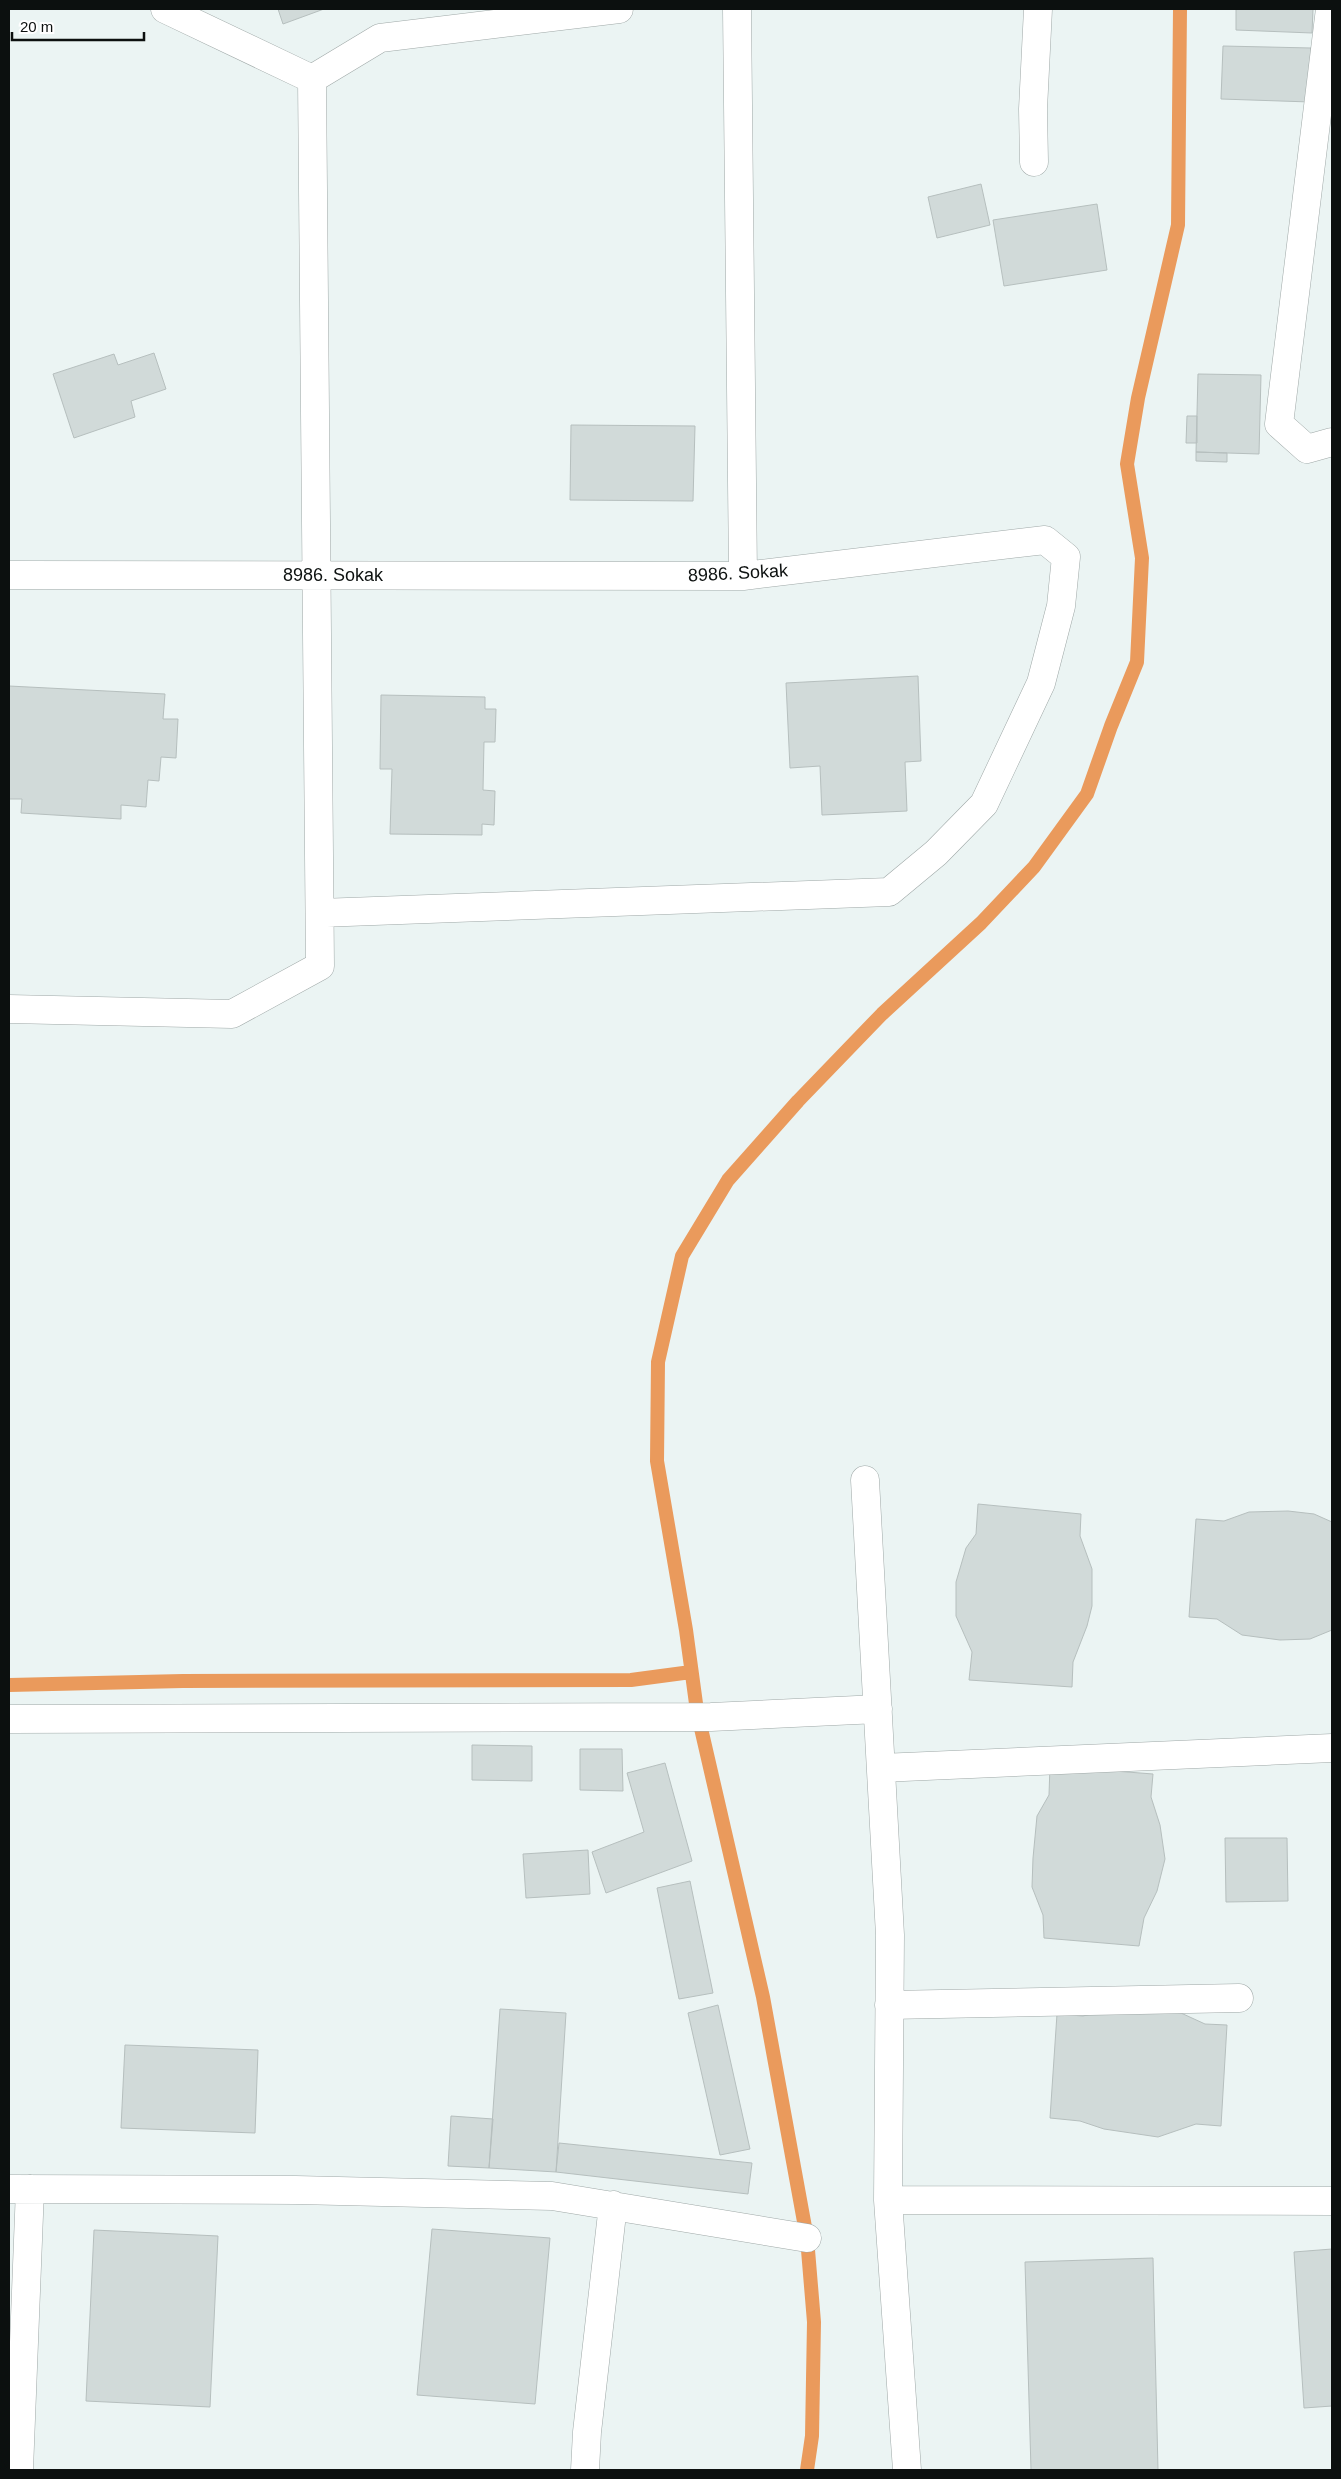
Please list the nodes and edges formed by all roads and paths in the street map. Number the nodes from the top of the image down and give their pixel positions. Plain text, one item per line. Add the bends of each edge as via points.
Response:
1 (165, 9) edge
2 (619, 9) edge
3 (736, 9) edge
4 (1038, 9) edge
5 (1330, 9) edge
6 (485, 17) edge
7 (312, 79) junction
8 (1034, 162) dead end
9 (1332, 442) edge
10 (9, 575) edge
11 (316, 575) junction
12 (743, 576) junction
13 (320, 913) junction
14 (9, 1009) edge
15 (865, 1480) dead end
16 (878, 1709) junction
17 (9, 1719) edge
18 (1332, 1748) edge
19 (881, 1768) junction
20 (1239, 1998) dead end
21 (890, 2005) junction
22 (19, 2189) edge
23 (888, 2200) junction
24 (1332, 2201) edge
25 (613, 2205) junction
26 (807, 2238) dead end
27 (19, 2470) edge
28 (585, 2470) edge
29 (907, 2470) edge

1 - 7 street
2 - 6 street
3 - 12 street
4 - 8 street
5 - 9 street via 1279,424 1307,449
6 - 7 street via 380,38
7 - 11 street
10 - 11 street, 8986. Sokak
11 - 12 street, 8986. Sokak
11 - 13 street
12 - 13 street, 8986. Sokak via 1045,540 1066,557 1061,606 1041,683 984,804 936,853 889,892
13 - 14 street via 320,966 232,1014
15 - 16 street
16 - 17 street via 711,1718
16 - 19 street
18 - 19 street
19 - 21 street via 890,1935
20 - 21 street
21 - 23 street
22 - 25 street via 296,2190 552,2196
22 - 27 street
23 - 24 street
23 - 29 street
25 - 26 street
25 - 28 street

